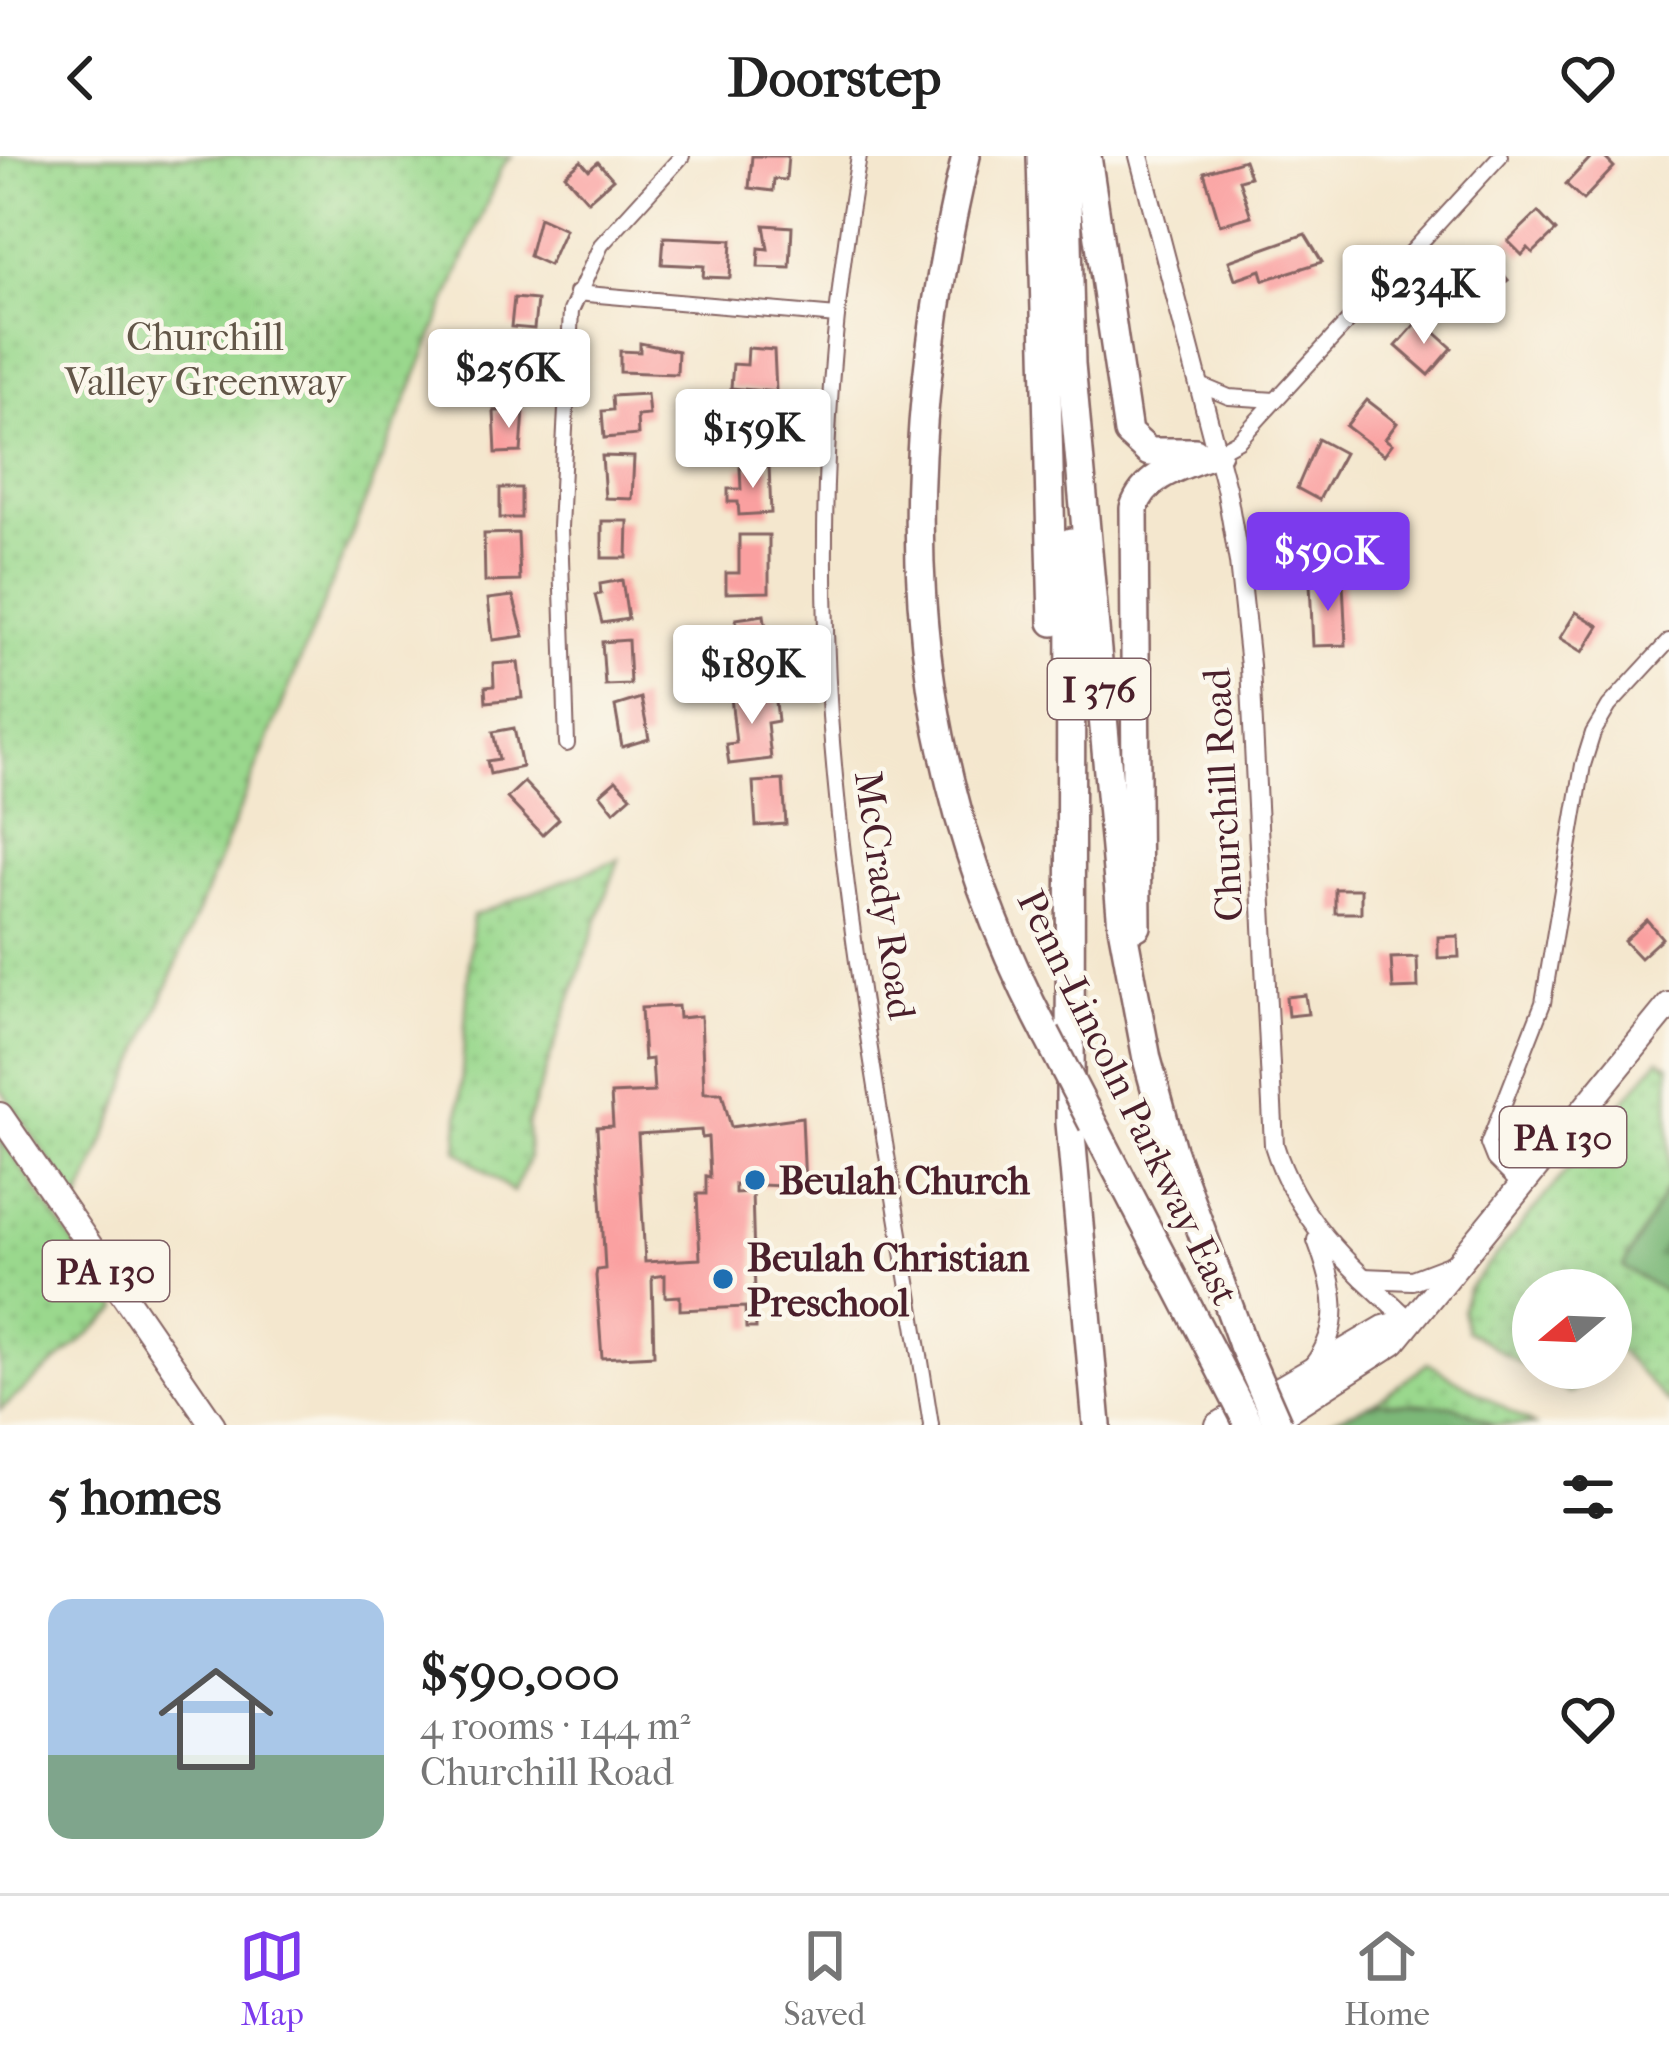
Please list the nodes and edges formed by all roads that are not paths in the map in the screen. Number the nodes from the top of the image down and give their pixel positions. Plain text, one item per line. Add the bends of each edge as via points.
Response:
1 (682, 156) edge
2 (859, 156) edge
3 (966, 156) edge
4 (1041, 156) edge
5 (1066, 156) edge
6 (1087, 156) edge
7 (1139, 156) edge
8 (1500, 156) edge
9 (576, 293) junction
10 (837, 316) junction
11 (1071, 364) junction
12 (1198, 384) junction
13 (1275, 400) junction
14 (1217, 452) junction
15 (1669, 640) edge
16 (567, 744) dead end
17 (1066, 914) junction
18 (1669, 1005) edge
19 (1138, 1014) junction
20 (0, 1115) edge
21 (1522, 1187) junction
22 (1311, 1224) junction
23 (1462, 1261) junction
24 (1362, 1277) junction
25 (1410, 1322) junction
26 (1303, 1379) junction
27 (1092, 1392) junction
28 (213, 1425) edge
29 (931, 1425) edge
30 (1097, 1425) edge
31 (1114, 1425) edge
32 (1217, 1425) edge
33 (1249, 1425) edge
34 (1265, 1425) edge
35 (1278, 1425) edge

1 - 9 street via 611,231
2 - 10 street, McCrady Road
3 - 33 highway, Penn-Lincoln Parkway East, bridge via 924,368 917,493 923,619 942,739 1003,940
4 - 17 highway
5 - 11 highway, Penn-Lincoln Parkway East / I 376
6 - 14 highway via 1128,433 1149,452
7 - 12 street, Churchill Road
8 - 13 street
9 - 10 street
9 - 16 street via 560,481
10 - 29 street, McCrady Road via 825,505 830,718
11 - 17 highway
11 - 19 highway, Penn-Lincoln Parkway East / I 376 via 1115,875
12 - 13 street via 1242,400
12 - 14 street, Churchill Road
13 - 14 street
14 - 19 highway via 1159,476 1134,508
14 - 22 street, Churchill Road via 1247,630 1270,1123 1288,1187
15 - 21 street via 1609,706 1582,765 1544,1003 1488,1144
17 - 27 highway via 1071,1146
18 - 21 main road, PA 130
19 - 35 highway, Penn-Lincoln Parkway East / I 376, bridge via 1172,1150
20 - 28 main road, PA 130
21 - 23 main road, PA 130
22 - 24 street, Churchill Road
22 - 26 street via 1333,1285 1335,1318
23 - 24 street via 1412,1280
23 - 25 main road, PA 130
24 - 25 street, Churchill Road
25 - 26 main road, PA 130 via 1384,1328
25 - 34 main road, PA 130 via 1366,1362
26 - 32 main road, PA 130
27 - 30 highway
27 - 31 highway

